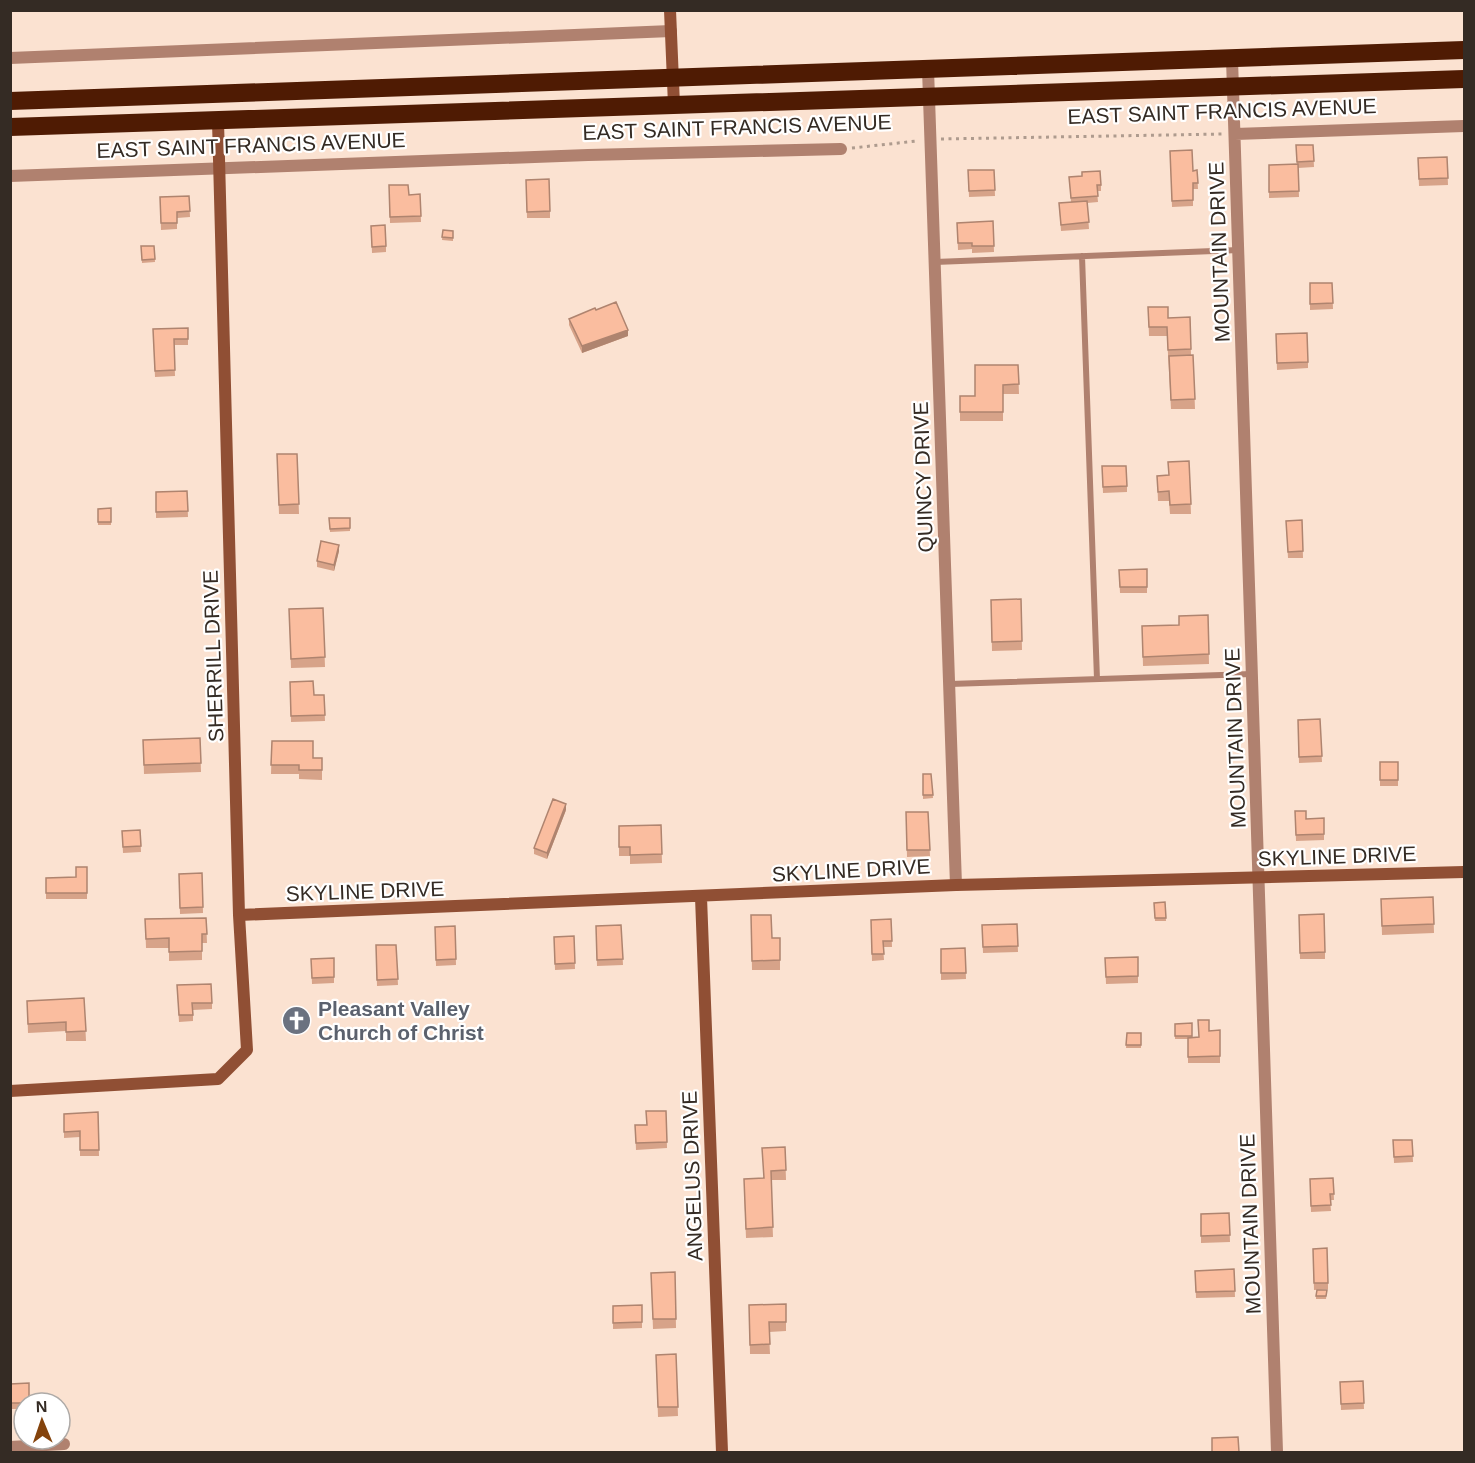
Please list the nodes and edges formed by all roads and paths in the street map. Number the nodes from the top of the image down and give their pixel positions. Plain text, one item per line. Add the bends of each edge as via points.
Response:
1 (670, 10) edge
2 (671, 32) junction
3 (1464, 50) edge
4 (10, 58) edge
5 (1232, 59) junction
6 (928, 69) junction
7 (672, 78) junction
8 (1464, 79) edge
9 (1233, 88) junction
10 (217, 93) junction
11 (929, 97) junction
12 (10, 101) edge
13 (674, 105) junction
14 (218, 120) junction
15 (1464, 126) edge
16 (10, 127) edge
17 (1235, 134) junction
18 (931, 140) junction
19 (841, 150) joint
20 (220, 169) junction
21 (10, 177) edge
22 (1239, 250) junction
23 (1082, 256) junction
24 (935, 262) junction
25 (1252, 674) junction
26 (1097, 679) junction
27 (949, 684) junction
28 (1464, 872) edge
29 (1259, 878) junction
30 (956, 885) junction
31 (701, 897) junction
32 (239, 915) junction
33 (10, 1091) edge
34 (722, 1452) edge
35 (1277, 1452) edge

1 - 2 street
2 - 4 street
2 - 7 street
3 - 5 highway
5 - 6 highway
5 - 9 street, MOUNTAIN DRIVE
6 - 7 highway
6 - 11 street, QUINCY DRIVE
7 - 10 highway
7 - 13 street
8 - 9 highway, EAST SAINT FRANCIS AVENUE
9 - 11 highway, EAST SAINT FRANCIS AVENUE
9 - 17 street, MOUNTAIN DRIVE
10 - 12 highway
10 - 14 street, SHERRILL DRIVE
11 - 13 highway, EAST SAINT FRANCIS AVENUE
11 - 18 street, QUINCY DRIVE
13 - 14 highway, EAST SAINT FRANCIS AVENUE
14 - 16 highway, EAST SAINT FRANCIS AVENUE
14 - 20 street, SHERRILL DRIVE
15 - 17 street, EAST SAINT FRANCIS AVENUE
17 - 18 path, EAST SAINT FRANCIS AVENUE
17 - 22 street, MOUNTAIN DRIVE
18 - 19 path, EAST SAINT FRANCIS AVENUE
18 - 24 street, QUINCY DRIVE
19 - 20 street, EAST SAINT FRANCIS AVENUE
20 - 21 street, EAST SAINT FRANCIS AVENUE
20 - 32 street, SHERRILL DRIVE
22 - 23 lane
22 - 25 street, MOUNTAIN DRIVE
23 - 24 lane
23 - 26 lane
24 - 27 street, QUINCY DRIVE
25 - 26 lane
25 - 29 street, MOUNTAIN DRIVE
26 - 27 lane
27 - 30 street, QUINCY DRIVE
28 - 29 street, SKYLINE DRIVE
29 - 30 street, SKYLINE DRIVE
29 - 35 street, MOUNTAIN DRIVE
30 - 31 street, SKYLINE DRIVE
31 - 32 street, SKYLINE DRIVE
31 - 34 street, ANGELUS DRIVE
32 - 33 street, SHERRILL DRIVE via 247,1050 218,1079

